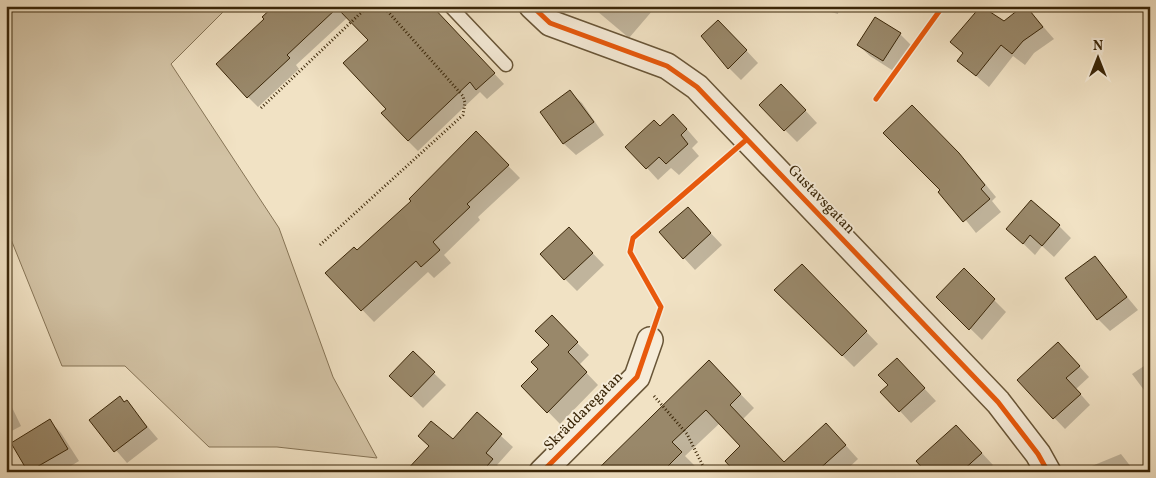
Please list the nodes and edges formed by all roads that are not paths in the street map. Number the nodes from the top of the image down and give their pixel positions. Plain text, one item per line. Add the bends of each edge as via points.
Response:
1 (450, 6) edge
2 (532, 6) edge
3 (506, 65) dead end
4 (650, 340) dead end
5 (542, 472) edge
6 (1048, 472) edge

1 - 3 lane
2 - 6 street, Gustavsgatan via 550,23 667,66 697,87 998,402
4 - 5 street, Skräddaregatan via 637,377

